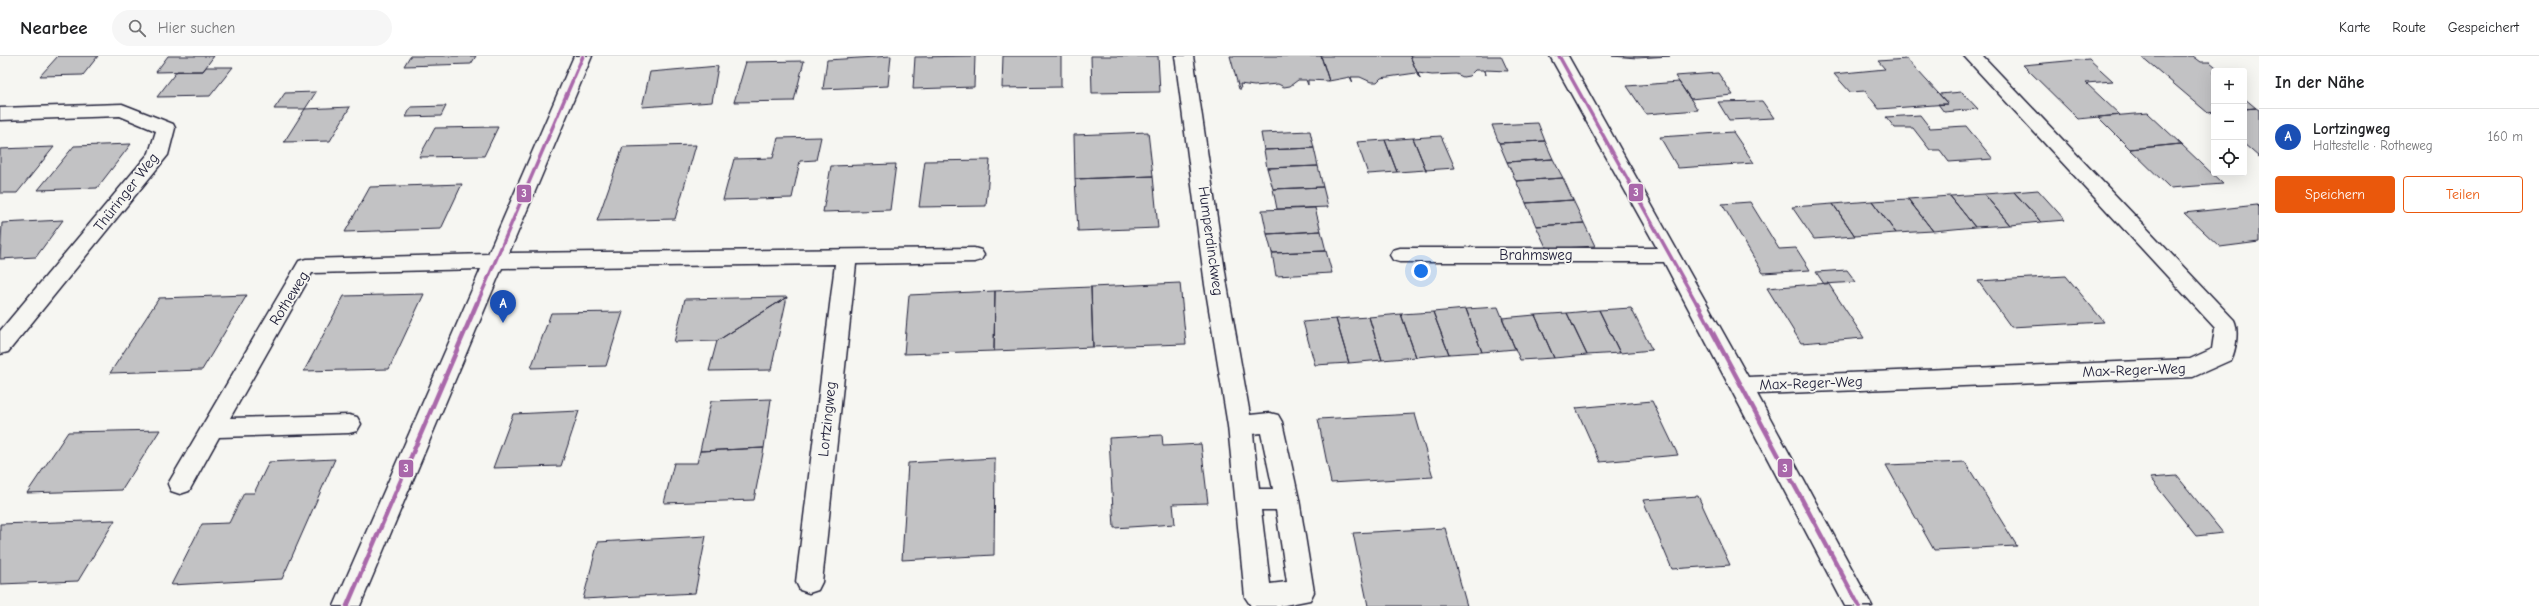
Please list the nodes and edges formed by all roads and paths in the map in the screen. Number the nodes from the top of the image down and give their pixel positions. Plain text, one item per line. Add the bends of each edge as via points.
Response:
1 (583, 56) edge
2 (1184, 56) edge
3 (1559, 56) edge
4 (1973, 56) edge
5 (0, 114) edge
6 (974, 255) dead end
7 (1400, 255) dead end
8 (1671, 255) junction
9 (846, 256) junction
10 (495, 261) junction
11 (0, 346) edge
12 (1741, 386) junction
13 (349, 424) dead end
14 (1240, 426) junction
15 (212, 428) junction
16 (180, 484) dead end
17 (1287, 499) junction
18 (1249, 500) junction
19 (809, 582) dead end
20 (347, 606) edge
21 (1859, 606) edge

1 - 10 street
2 - 14 street, Humperdinckweg via 1216,285
3 - 8 street
4 - 12 street, Max-Reger-Weg via 2226,326 2223,354 2193,368
5 - 11 street, Thüringer Weg via 122,110 166,128 158,155
6 - 9 street
7 - 8 street, Brahmsweg
8 - 12 street
9 - 10 street
9 - 19 street, Lortzingweg
10 - 15 street, Rotheweg via 306,266
10 - 20 street
12 - 21 street
13 - 15 street
14 - 17 street, Humperdinckweg via 1270,422
14 - 18 street, Humperdinckweg
15 - 16 street, Rotheweg
17 - 18 street
17 - 18 street, Humperdinckweg via 1301,592 1258,597

